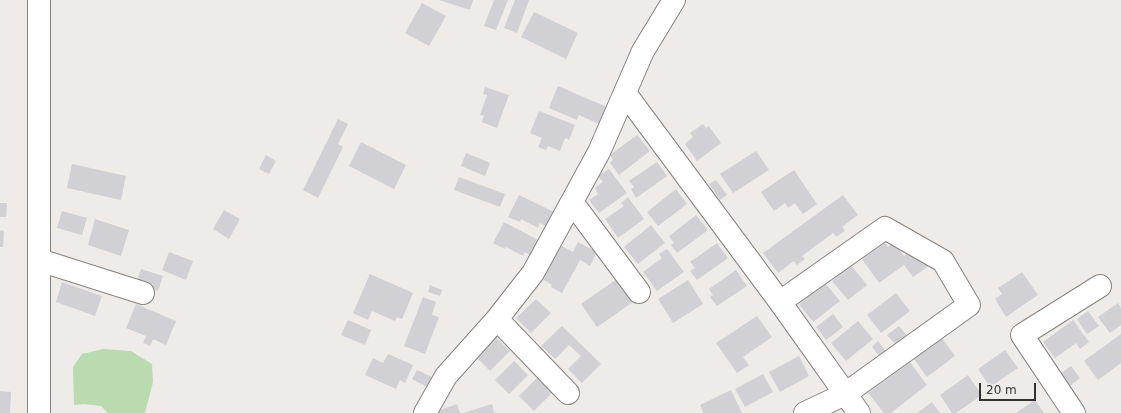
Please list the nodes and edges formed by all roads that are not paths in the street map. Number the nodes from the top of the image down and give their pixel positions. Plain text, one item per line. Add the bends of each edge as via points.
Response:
1 (39, 0) edge
2 (674, 0) edge
3 (625, 93) junction
4 (572, 202) junction
5 (39, 260) junction
6 (1100, 286) dead end
7 (639, 292) dead end
8 (142, 293) dead end
9 (780, 302) junction
10 (497, 319) junction
11 (568, 393) dead end
12 (845, 394) junction
13 (39, 413) edge
14 (426, 413) edge
15 (804, 413) edge
16 (860, 413) edge
17 (1074, 413) edge

1 - 5 street
2 - 3 street via 643,51
3 - 4 street via 599,152
3 - 9 street
4 - 7 street
4 - 10 street via 533,273
5 - 8 street
5 - 13 street
6 - 17 street via 1022,335
9 - 12 street
9 - 12 street via 885,228 943,261 969,304
10 - 11 street
10 - 14 street via 446,376
12 - 15 street
12 - 16 street

